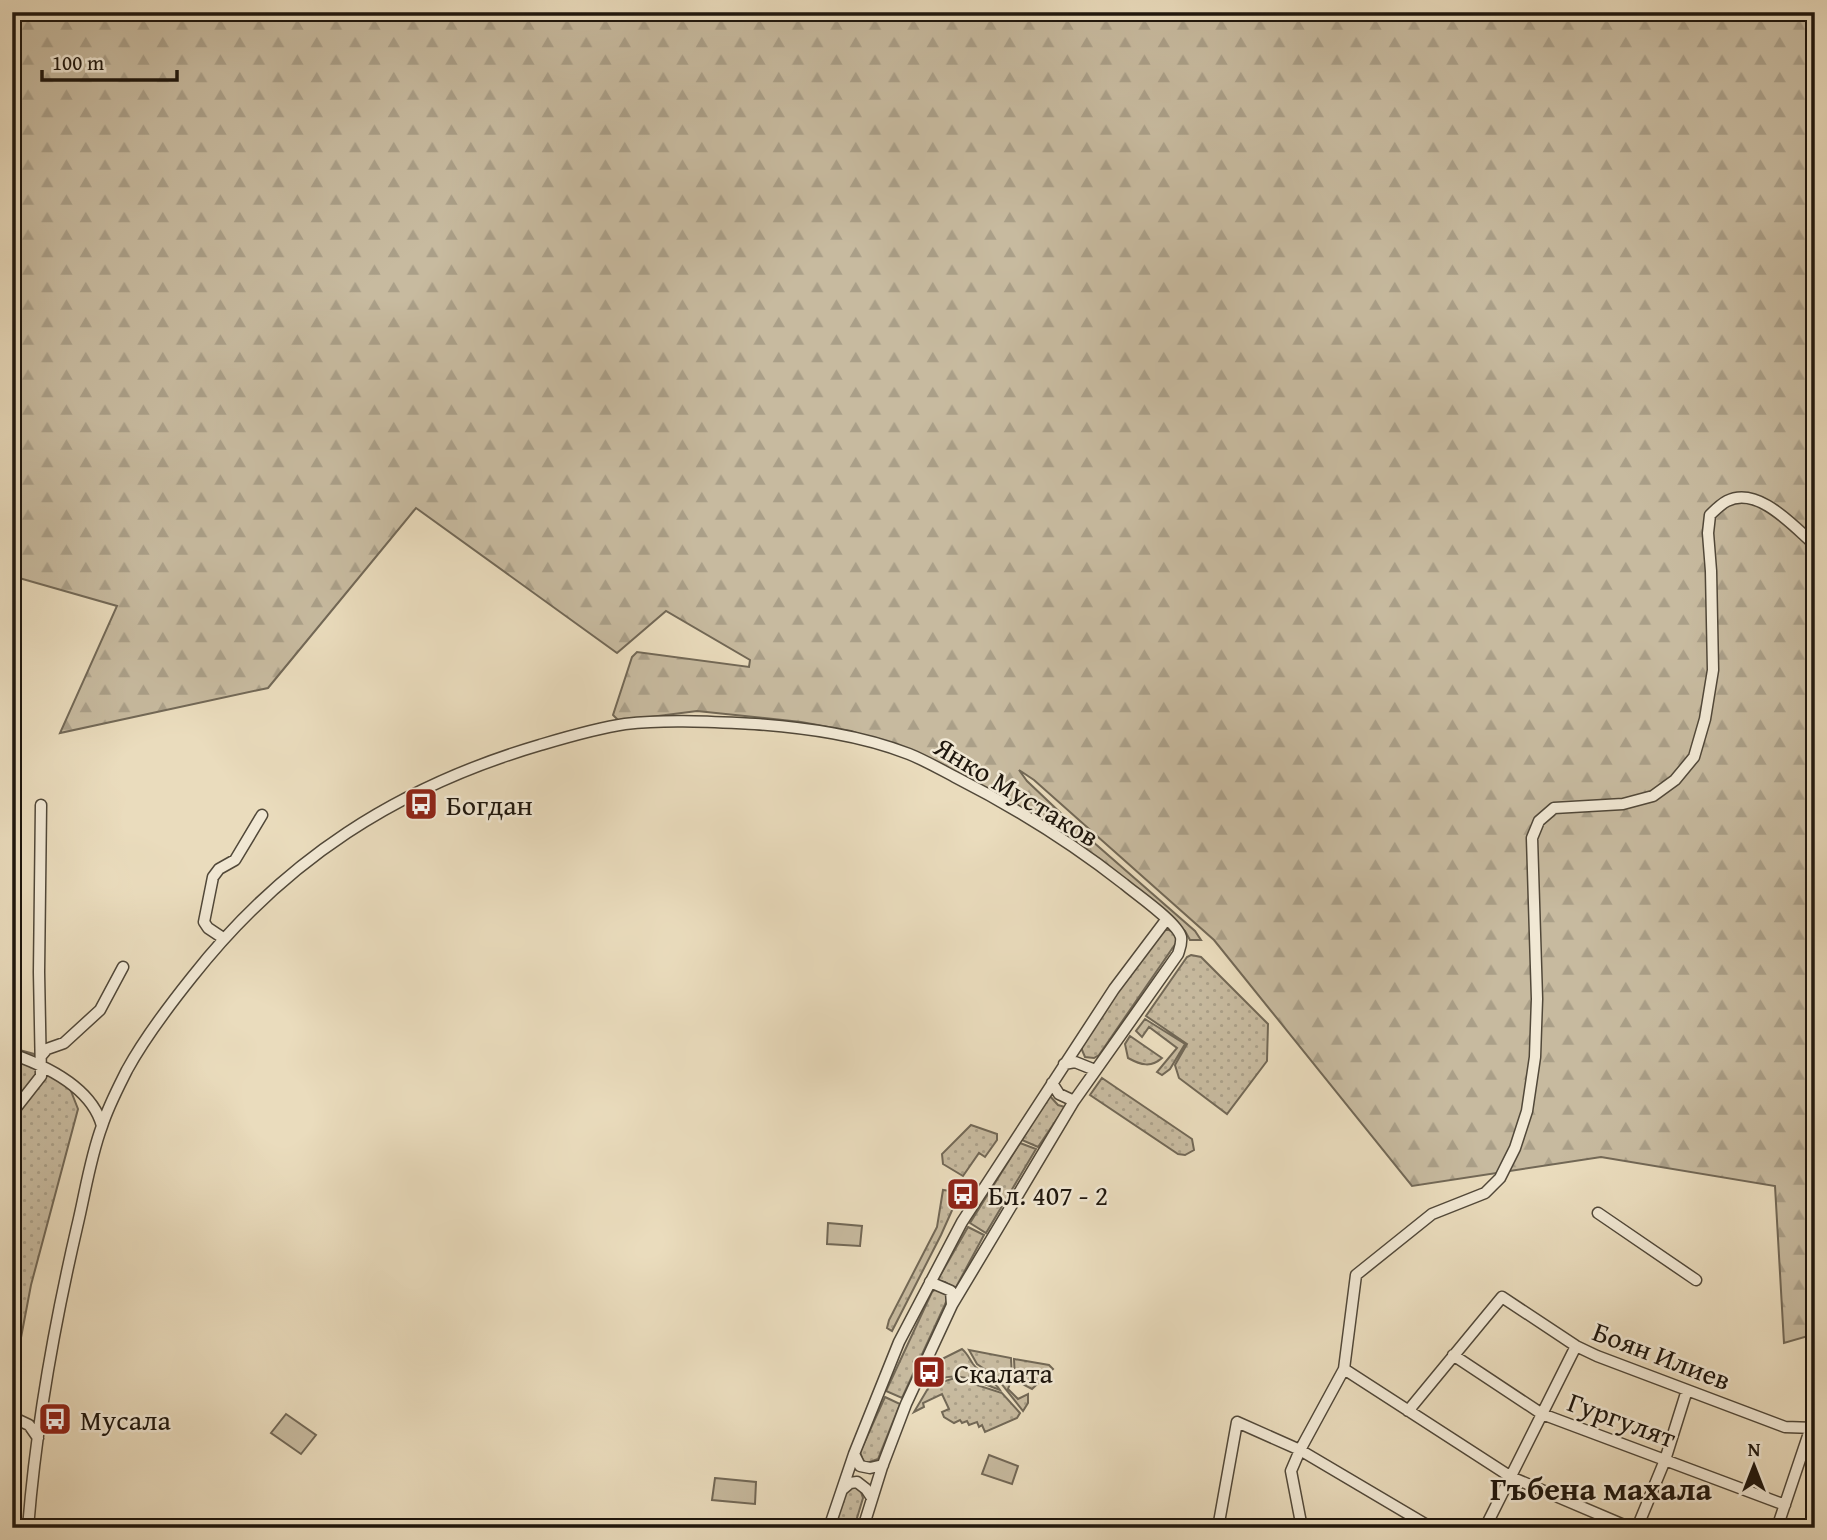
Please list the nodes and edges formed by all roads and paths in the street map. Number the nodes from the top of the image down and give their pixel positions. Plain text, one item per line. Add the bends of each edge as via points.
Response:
1 (1815, 545) edge
2 (41, 805) dead end
3 (262, 816) dead end
4 (1166, 919) junction
5 (223, 938) junction
6 (123, 967) dead end
7 (12, 1054) edge
8 (41, 1060) junction
9 (1080, 1063) junction
10 (1064, 1064) junction
11 (1095, 1070) junction
12 (1052, 1083) junction
13 (1087, 1083) junction
14 (1074, 1101) junction
15 (12, 1114) edge
16 (102, 1126) junction
17 (1598, 1213) dead end
18 (1696, 1280) dead end
19 (930, 1282) junction
20 (952, 1305) junction
21 (1576, 1346) junction
22 (1453, 1355) junction
23 (1344, 1369) junction
24 (1687, 1390) junction
25 (1408, 1411) junction
26 (1542, 1414) junction
27 (1815, 1415) edge
28 (12, 1417) edge
29 (1813, 1428) edge
30 (38, 1437) junction
31 (1300, 1450) junction
32 (854, 1454) junction
33 (1665, 1460) junction
34 (883, 1465) junction
35 (1511, 1477) junction
36 (841, 1490) junction
37 (872, 1498) junction
38 (1785, 1505) junction
39 (28, 1528) edge
40 (829, 1528) edge
41 (863, 1528) edge
42 (1218, 1528) edge
43 (1302, 1528) edge
44 (1432, 1528) edge
45 (1485, 1528) edge
46 (1634, 1528) edge
47 (1777, 1528) edge

1 - 23 street via 1773,509 1751,498 1728,500 1710,515 1713,670 1694,757 1675,780 1653,796 1623,804 1554,808 1539,821 1531,850 1538,999 1535,1057 1527,1111 1515,1148 1500,1178 1485,1193 1432,1214 1356,1275
2 - 8 street
3 - 5 street via 234,860 213,877 204,922
4 - 5 street, Янко Мустаков via 1033,821 909,754 803,728 693,720 622,724 468,769 347,832 281,883
4 - 10 street
4 - 11 street via 1181,938 1178,954
5 - 16 street, Янко Мустаков via 152,1030 128,1068
6 - 8 street via 100,1010 64,1043 47,1049
7 - 8 street
8 - 15 street via 41,1076
8 - 16 street via 81,1093
9 - 10 street
9 - 11 street
9 - 13 street
10 - 12 street
11 - 13 street
12 - 14 street via 1059,1094
12 - 19 street via 974,1201
13 - 14 street
14 - 20 street
16 - 30 street, Янко Мустаков via 64,1285
17 - 18 street
19 - 20 street via 951,1291
19 - 32 street via 899,1342
20 - 34 street
21 - 22 street, Боян Илиев via 1502,1297
21 - 24 street, Боян Илиев
21 - 26 street
22 - 25 street
22 - 26 street, Гургулят
23 - 25 street
23 - 31 street
24 - 29 street, Боян Илиев via 1785,1427
24 - 33 street
25 - 35 street
26 - 33 street, Гургулят
26 - 35 street
27 - 29 street
28 - 30 street via 29,1425
29 - 38 street
30 - 39 street, Янко Мустаков
31 - 42 street via 1237,1422
31 - 43 street via 1292,1471
31 - 44 street
32 - 34 street via 860,1466
32 - 36 street
33 - 38 street, Гургулят
33 - 46 street
34 - 37 street
35 - 45 street
35 - 46 street
36 - 37 street via 857,1482
36 - 40 street
37 - 41 street
38 - 47 street

